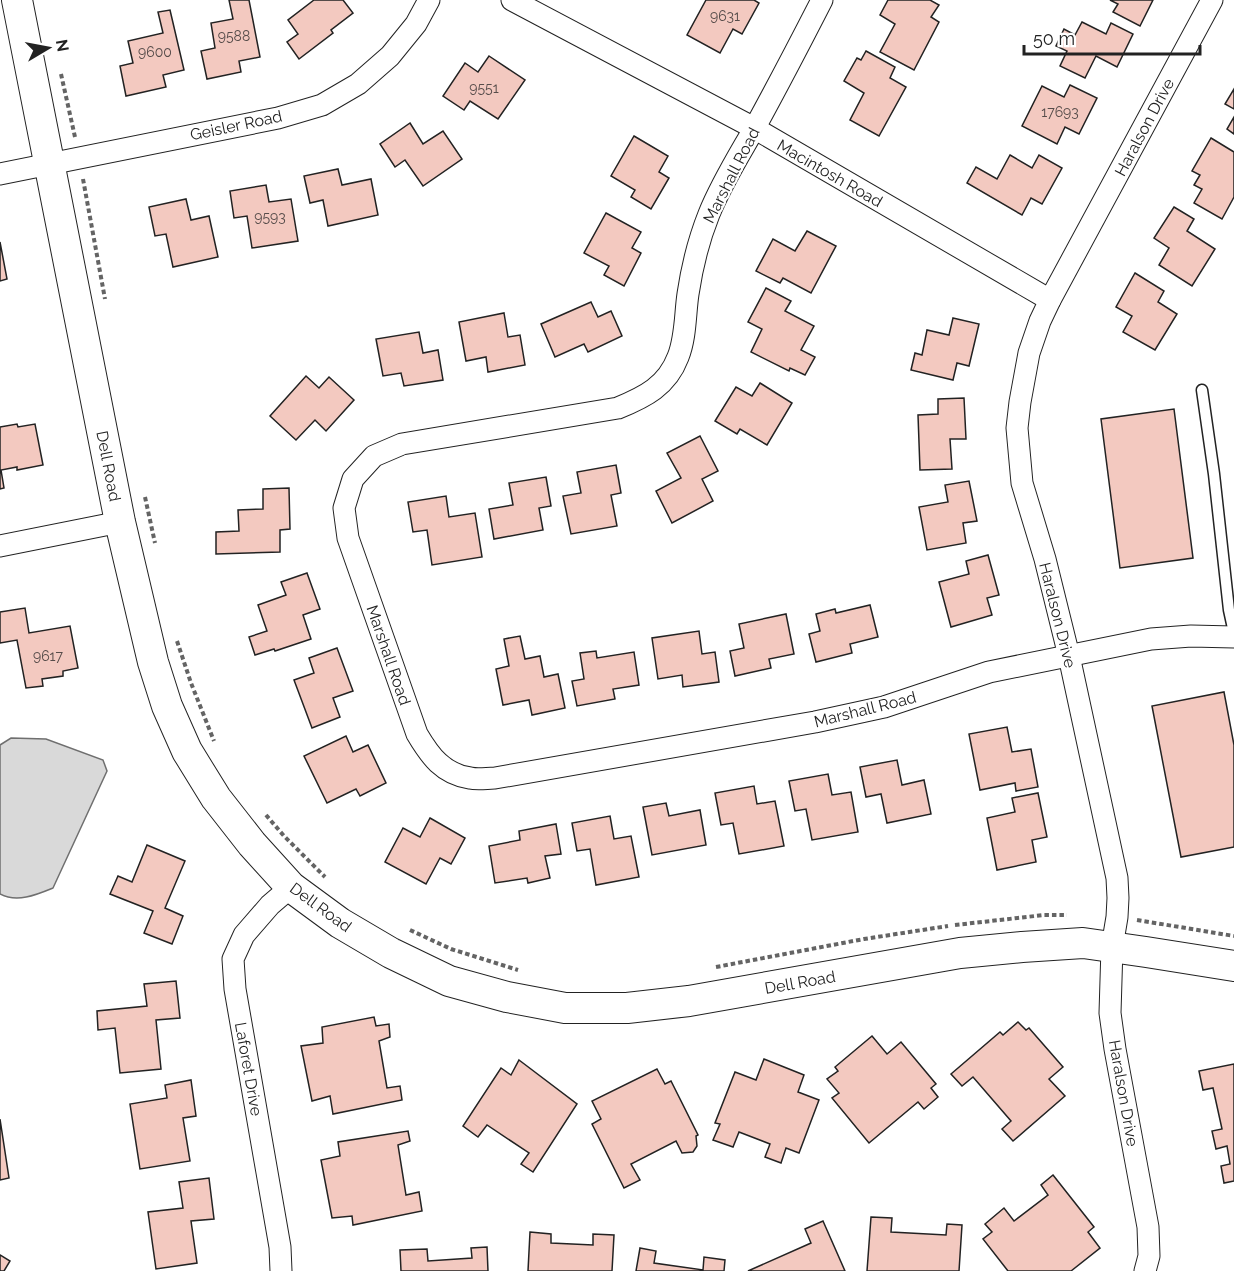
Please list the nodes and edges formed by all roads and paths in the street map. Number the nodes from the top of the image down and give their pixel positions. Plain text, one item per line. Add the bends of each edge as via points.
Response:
1 (17, 0) edge
2 (429, 0) edge
3 (512, 0) edge
4 (822, 0) edge
5 (1212, 0) edge
6 (60, 67) dead end
7 (754, 128) junction
8 (79, 157) junction
9 (49, 164) junction
10 (0, 174) edge
11 (106, 299) dead end
12 (1050, 300) junction
13 (1202, 390) dead end
14 (142, 487) dead end
15 (120, 522) junction
16 (0, 546) edge
17 (157, 553) dead end
18 (1234, 635) edge
19 (177, 641) dead end
20 (1069, 656) junction
21 (215, 743) dead end
22 (264, 812) dead end
23 (328, 880) dead end
24 (291, 887) junction
25 (1075, 916) dead end
26 (1117, 917) junction
27 (408, 929) dead end
28 (1234, 936) edge
29 (1112, 947) junction
30 (1234, 966) edge
31 (706, 969) dead end
32 (524, 972) dead end
33 (281, 1271) edge
34 (1145, 1271) edge

1 - 9 street, Dell Road
2 - 8 street, Geisler Road via 416,24 390,56 358,84 322,105 278,118
3 - 7 street, Macintosh Road
4 - 7 street, Marshall Road
5 - 12 street, Haralson Drive
6 - 8 path
7 - 12 street, Macintosh Road
7 - 20 street, Marshall Road via 709,214 688,293 685,332 678,357 664,381 643,398 618,408 402,444 374,456 353,479 344,508 348,538 417,734 428,753 446,770 470,778 495,778 815,722 884,707 989,672
8 - 9 street, Geisler Road
8 - 11 path
9 - 10 street, Geisler Road
9 - 15 street, Dell Road
12 - 20 street, Haralson Drive via 1029,353 1017,428 1022,483
13 - 18 lane
14 - 17 path
15 - 16 street
15 - 24 street, Dell Road via 153,662 187,751 216,798
18 - 20 street, Marshall Road via 1150,639
19 - 21 path
20 - 26 street, Haralson Drive via 1117,878
22 - 23 path
24 - 29 street, Dell Road via 340,923 449,981 565,1008 627,1008 689,1001 960,953 1083,943
24 - 33 street, Laforet Drive via 270,904 244,935 233,959
25 - 31 path via 969,922
26 - 28 path
26 - 29 street, Haralson Drive
27 - 32 path via 451,949
29 - 30 street, Dell Road
29 - 34 street, Haralson Drive via 1110,1013 1148,1227

